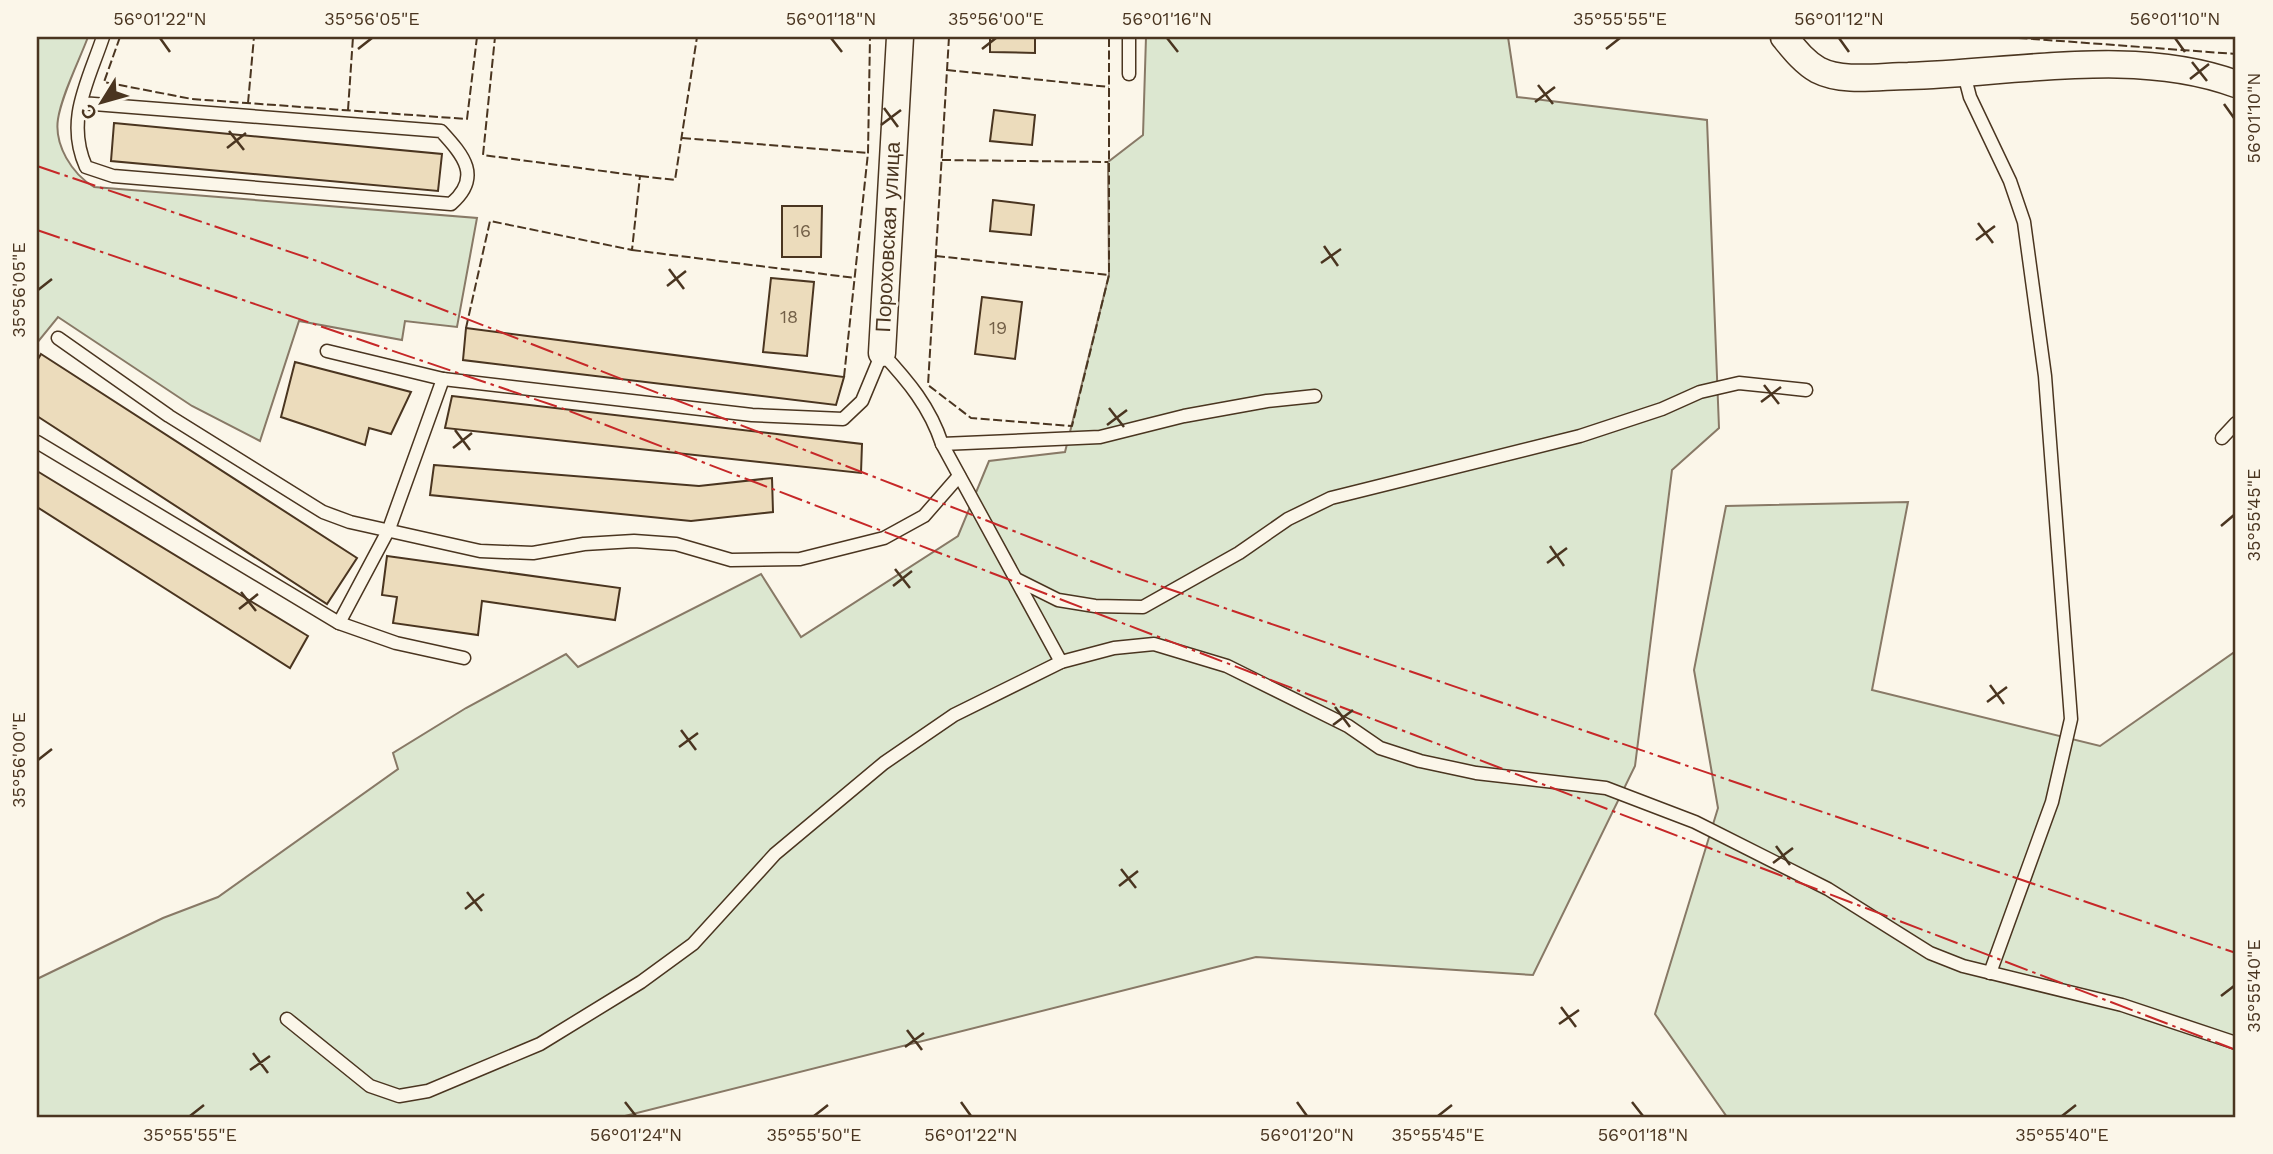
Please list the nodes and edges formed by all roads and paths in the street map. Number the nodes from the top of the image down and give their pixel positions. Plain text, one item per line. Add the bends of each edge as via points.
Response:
1 (103, 37) edge
2 (900, 37) edge
3 (1129, 37) edge
4 (1784, 37) edge
5 (1129, 74) dead end
6 (1964, 74) junction
7 (2236, 83) edge
8 (81, 103) junction
9 (58, 338) dead end
10 (327, 351) dead end
11 (881, 353) junction
12 (443, 379) junction
13 (1806, 390) dead end
14 (1315, 396) dead end
15 (2236, 423) edge
16 (2222, 439) dead end
17 (37, 442) edge
18 (942, 444) junction
19 (959, 476) junction
20 (389, 529) junction
21 (1018, 580) junction
22 (339, 623) junction
23 (464, 658) dead end
24 (1061, 662) junction
25 (1990, 973) junction
26 (287, 1019) dead end
27 (2236, 1043) edge

1 - 8 lane
2 - 11 street, Пороховская улица
3 - 5 lane
4 - 6 street via 1819,71 1850,77
6 - 7 street via 2101,64 2162,68
6 - 25 lane via 2024,222 2045,376 2071,719 2052,802
8 - 8 lane via 441,131 462,154 468,178 465,191 451,204 113,176 86,167 75,123
9 - 20 lane via 169,416 323,512
10 - 12 lane
11 - 12 lane via 862,401 843,419 752,415
11 - 18 lane via 933,416
12 - 20 lane
13 - 21 lane via 1739,383 1700,392 1580,436 1331,498 1287,519 1239,553 1143,607 1058,600
14 - 18 lane via 1184,416 1100,437
15 - 16 lane
17 - 22 lane
18 - 19 lane
19 - 20 lane via 924,516 884,538 800,559 731,560 676,544 634,541 533,553 480,551
19 - 21 lane
20 - 22 lane
21 - 24 lane
22 - 23 lane via 396,643
24 - 25 lane via 1114,648 1154,644 1227,666 1348,726 1380,748 1420,761 1476,773 1606,788 1695,822 1828,889 1930,953
24 - 26 lane via 954,715 884,764 775,854 692,944 641,982 540,1044 428,1091 399,1096 370,1086
25 - 27 lane via 2122,1005

